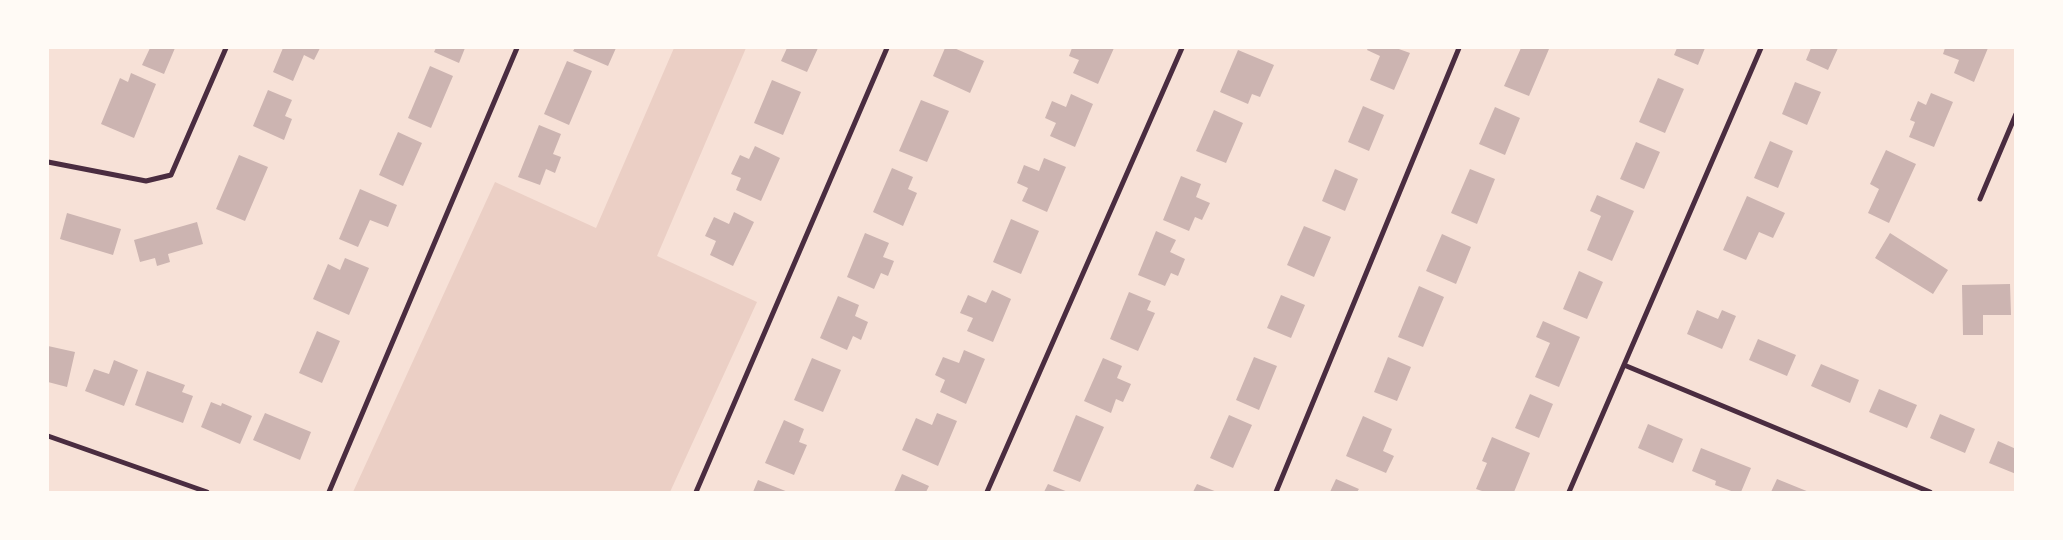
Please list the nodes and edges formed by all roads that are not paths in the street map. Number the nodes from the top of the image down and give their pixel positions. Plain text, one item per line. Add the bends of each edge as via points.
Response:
1 (226, 48) edge
2 (517, 48) edge
3 (887, 48) edge
4 (1182, 48) edge
5 (1459, 48) edge
6 (1761, 48) edge
7 (2016, 114) edge
8 (48, 162) edge
9 (1980, 200) dead end
10 (1624, 365) junction
11 (48, 436) edge
12 (207, 492) edge
13 (329, 492) edge
14 (696, 492) edge
15 (987, 492) edge
16 (1276, 492) edge
17 (1569, 492) edge
18 (1930, 492) edge

1 - 8 street via 171,175 146,181
2 - 13 street
3 - 14 street
4 - 15 street
5 - 16 street
6 - 10 street
7 - 9 street
10 - 17 street
10 - 18 street
11 - 12 street

